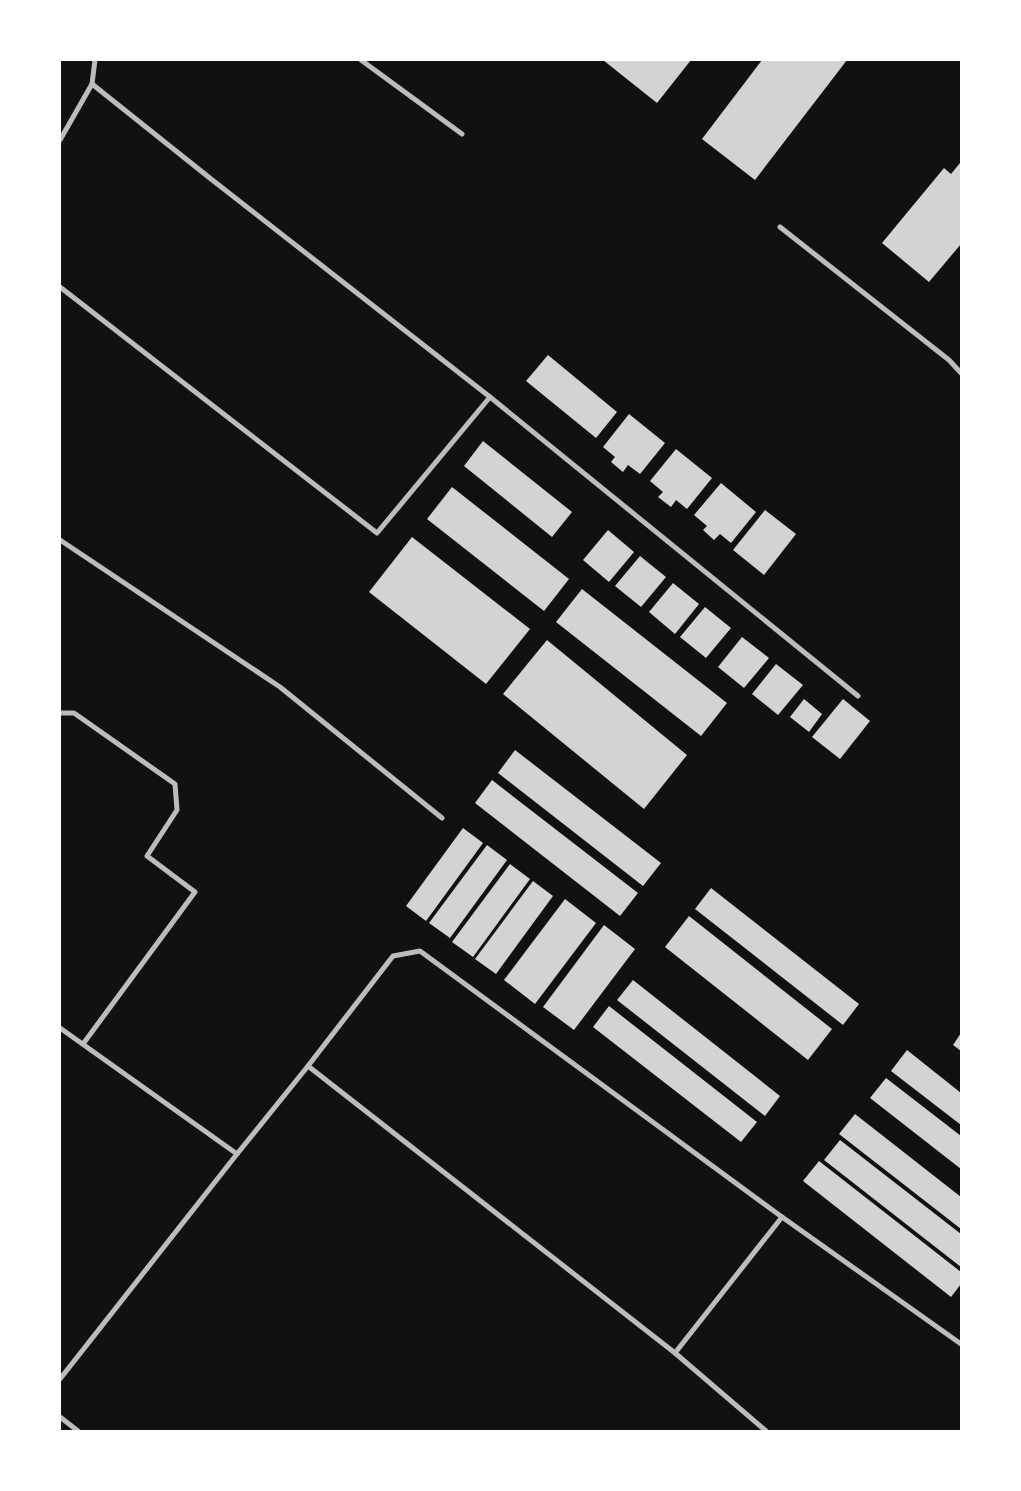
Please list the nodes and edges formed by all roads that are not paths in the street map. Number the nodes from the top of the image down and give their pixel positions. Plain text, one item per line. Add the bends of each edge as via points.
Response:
1 (95, 60) edge
2 (361, 60) edge
3 (92, 84) junction
4 (462, 134) dead end
5 (60, 139) edge
6 (780, 227) dead end
7 (60, 287) edge
8 (961, 373) edge
9 (490, 397) junction
10 (60, 540) edge
11 (858, 696) dead end
12 (60, 713) edge
13 (442, 818) dead end
14 (60, 1028) edge
15 (84, 1044) junction
16 (308, 1066) junction
17 (237, 1154) junction
18 (782, 1217) junction
19 (961, 1344) edge
20 (675, 1353) junction
21 (60, 1379) edge
22 (60, 1417) edge
23 (764, 1430) edge
24 (78, 1431) edge

1 - 3 street
2 - 4 street
3 - 5 street
3 - 9 street
6 - 8 street via 949,360
7 - 9 street via 377,533
9 - 11 street
10 - 13 street via 280,687
12 - 15 street via 74,713 175,784 177,810 147,856 195,892
14 - 15 street
15 - 17 street
16 - 17 street
16 - 18 street via 393,956 420,951
16 - 20 street
17 - 21 street
18 - 19 street
18 - 20 street
20 - 23 street
22 - 24 street

